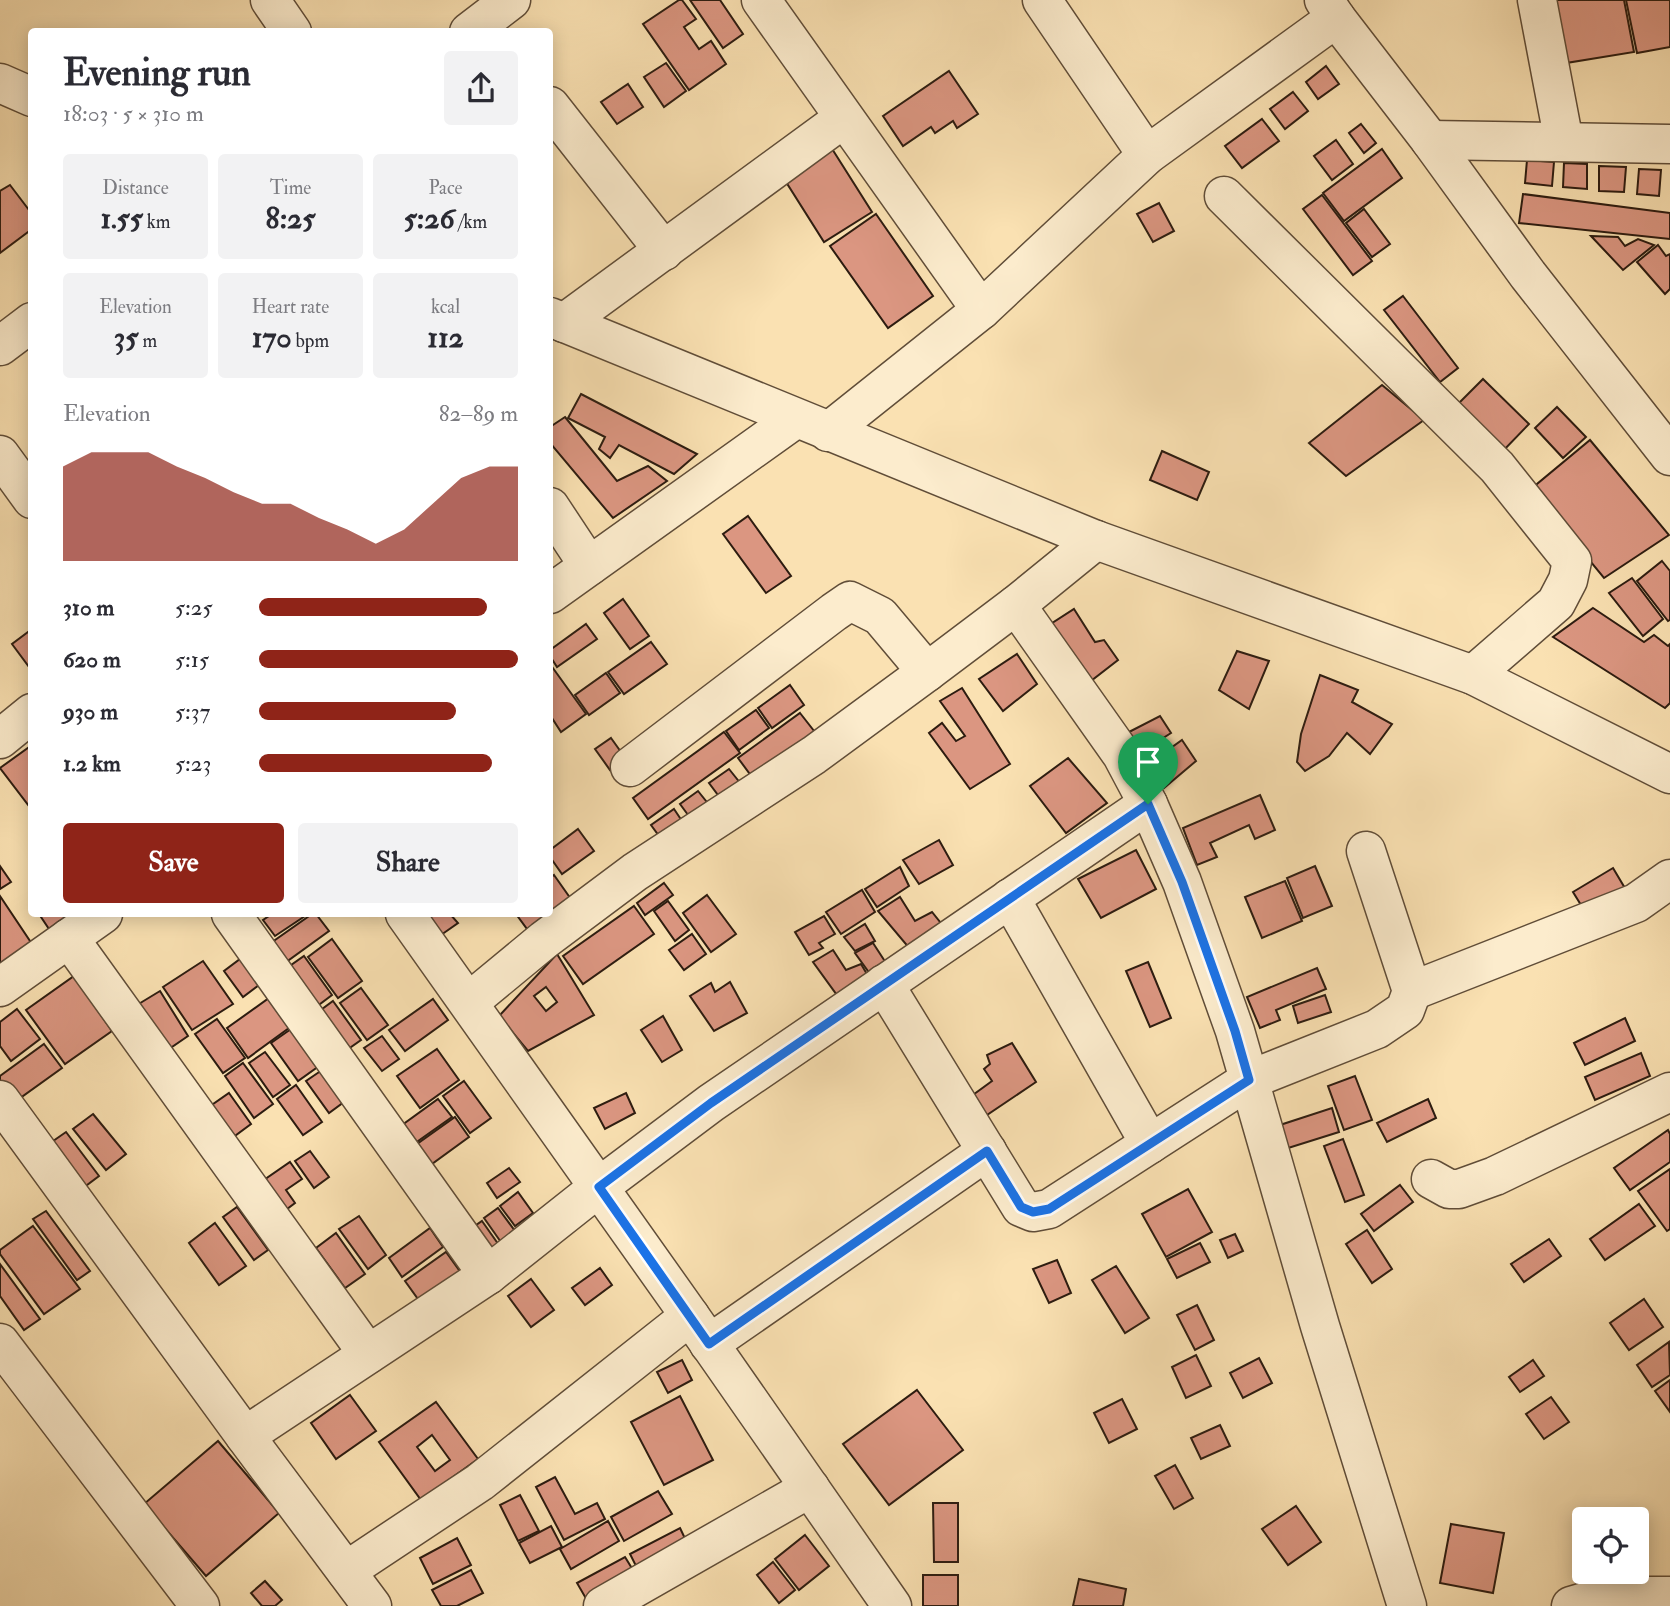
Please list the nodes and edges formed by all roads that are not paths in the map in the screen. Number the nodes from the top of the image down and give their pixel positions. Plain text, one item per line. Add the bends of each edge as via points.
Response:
1 (270, 0) edge
2 (761, 0) edge
3 (1042, 0) edge
4 (1537, 0) edge
5 (1330, 9) edge
6 (289, 28) edge
7 (0, 83) edge
8 (28, 95) edge
9 (553, 110) edge
10 (844, 118) junction
11 (1430, 140) junction
12 (1564, 142) junction
13 (1670, 144) edge
14 (1147, 155) junction
15 (1224, 196) dead end
16 (664, 250) junction
17 (981, 310) junction
18 (557, 320) edge
19 (28, 325) edge
20 (0, 346) edge
21 (811, 425) junction
22 (0, 455) edge
23 (1670, 456) edge
24 (28, 494) edge
25 (553, 512) edge
26 (1096, 541) junction
27 (589, 566) junction
28 (553, 592) edge
29 (1016, 605) junction
30 (927, 673) junction
31 (1473, 675) junction
32 (28, 716) edge
33 (0, 739) edge
34 (630, 766) dead end
35 (1667, 769) edge
36 (1148, 804) junction
37 (1366, 851) dead end
38 (1670, 879) edge
39 (1010, 898) junction
40 (99, 917) edge
41 (233, 917) edge
42 (407, 917) edge
43 (69, 938) junction
44 (884, 985) junction
45 (0, 987) edge
46 (1412, 991) junction
47 (469, 1002) junction
48 (1249, 1080) junction
49 (1670, 1092) edge
50 (0, 1100) edge
51 (1150, 1144) junction
52 (987, 1151) junction
53 (1431, 1179) dead end
54 (599, 1187) junction
55 (488, 1275) junction
56 (700, 1330) junction
57 (0, 1343) edge
58 (368, 1354) junction
59 (245, 1436) junction
60 (810, 1488) junction
61 (346, 1571) junction
62 (1670, 1595) edge
63 (200, 1606) edge
64 (372, 1606) edge
65 (603, 1606) edge
66 (892, 1606) edge
67 (1407, 1606) edge
68 (1571, 1606) edge

1 - 6 street
2 - 10 street
3 - 14 street
4 - 12 street
5 - 11 street
5 - 14 street
7 - 8 street
9 - 16 street
10 - 16 street
10 - 17 street
11 - 12 street
11 - 23 street via 1528,275
12 - 13 street
14 - 17 street
15 - 31 street via 1497,467 1572,561 1556,603
16 - 18 street
17 - 21 street
18 - 21 street
19 - 20 street
21 - 26 street
21 - 27 street
22 - 24 street
25 - 27 street
26 - 29 street
26 - 31 street
27 - 28 street
29 - 30 street
29 - 36 street via 1122,755
30 - 34 street via 880,616 850,601
30 - 47 street via 814,755 635,873
31 - 35 street
32 - 33 street
36 - 39 street
36 - 48 street via 1182,882
37 - 46 street
38 - 46 street via 1636,903
39 - 44 street
39 - 51 street
40 - 43 street
41 - 55 street
42 - 47 street
43 - 45 street
43 - 58 street
44 - 52 street
44 - 54 street via 711,1103
46 - 48 street via 1405,1010 1377,1029
47 - 54 street
48 - 51 street
48 - 67 street
49 - 53 street via 1495,1176 1459,1189
50 - 59 street
51 - 52 street via 1049,1209 1033,1212 1021,1207
52 - 56 street
54 - 55 street
54 - 56 street
55 - 58 street
56 - 60 street
56 - 61 street
57 - 63 street
58 - 59 street
59 - 61 street
60 - 65 street
60 - 66 street
61 - 64 street
62 - 68 street via 1605,1596

